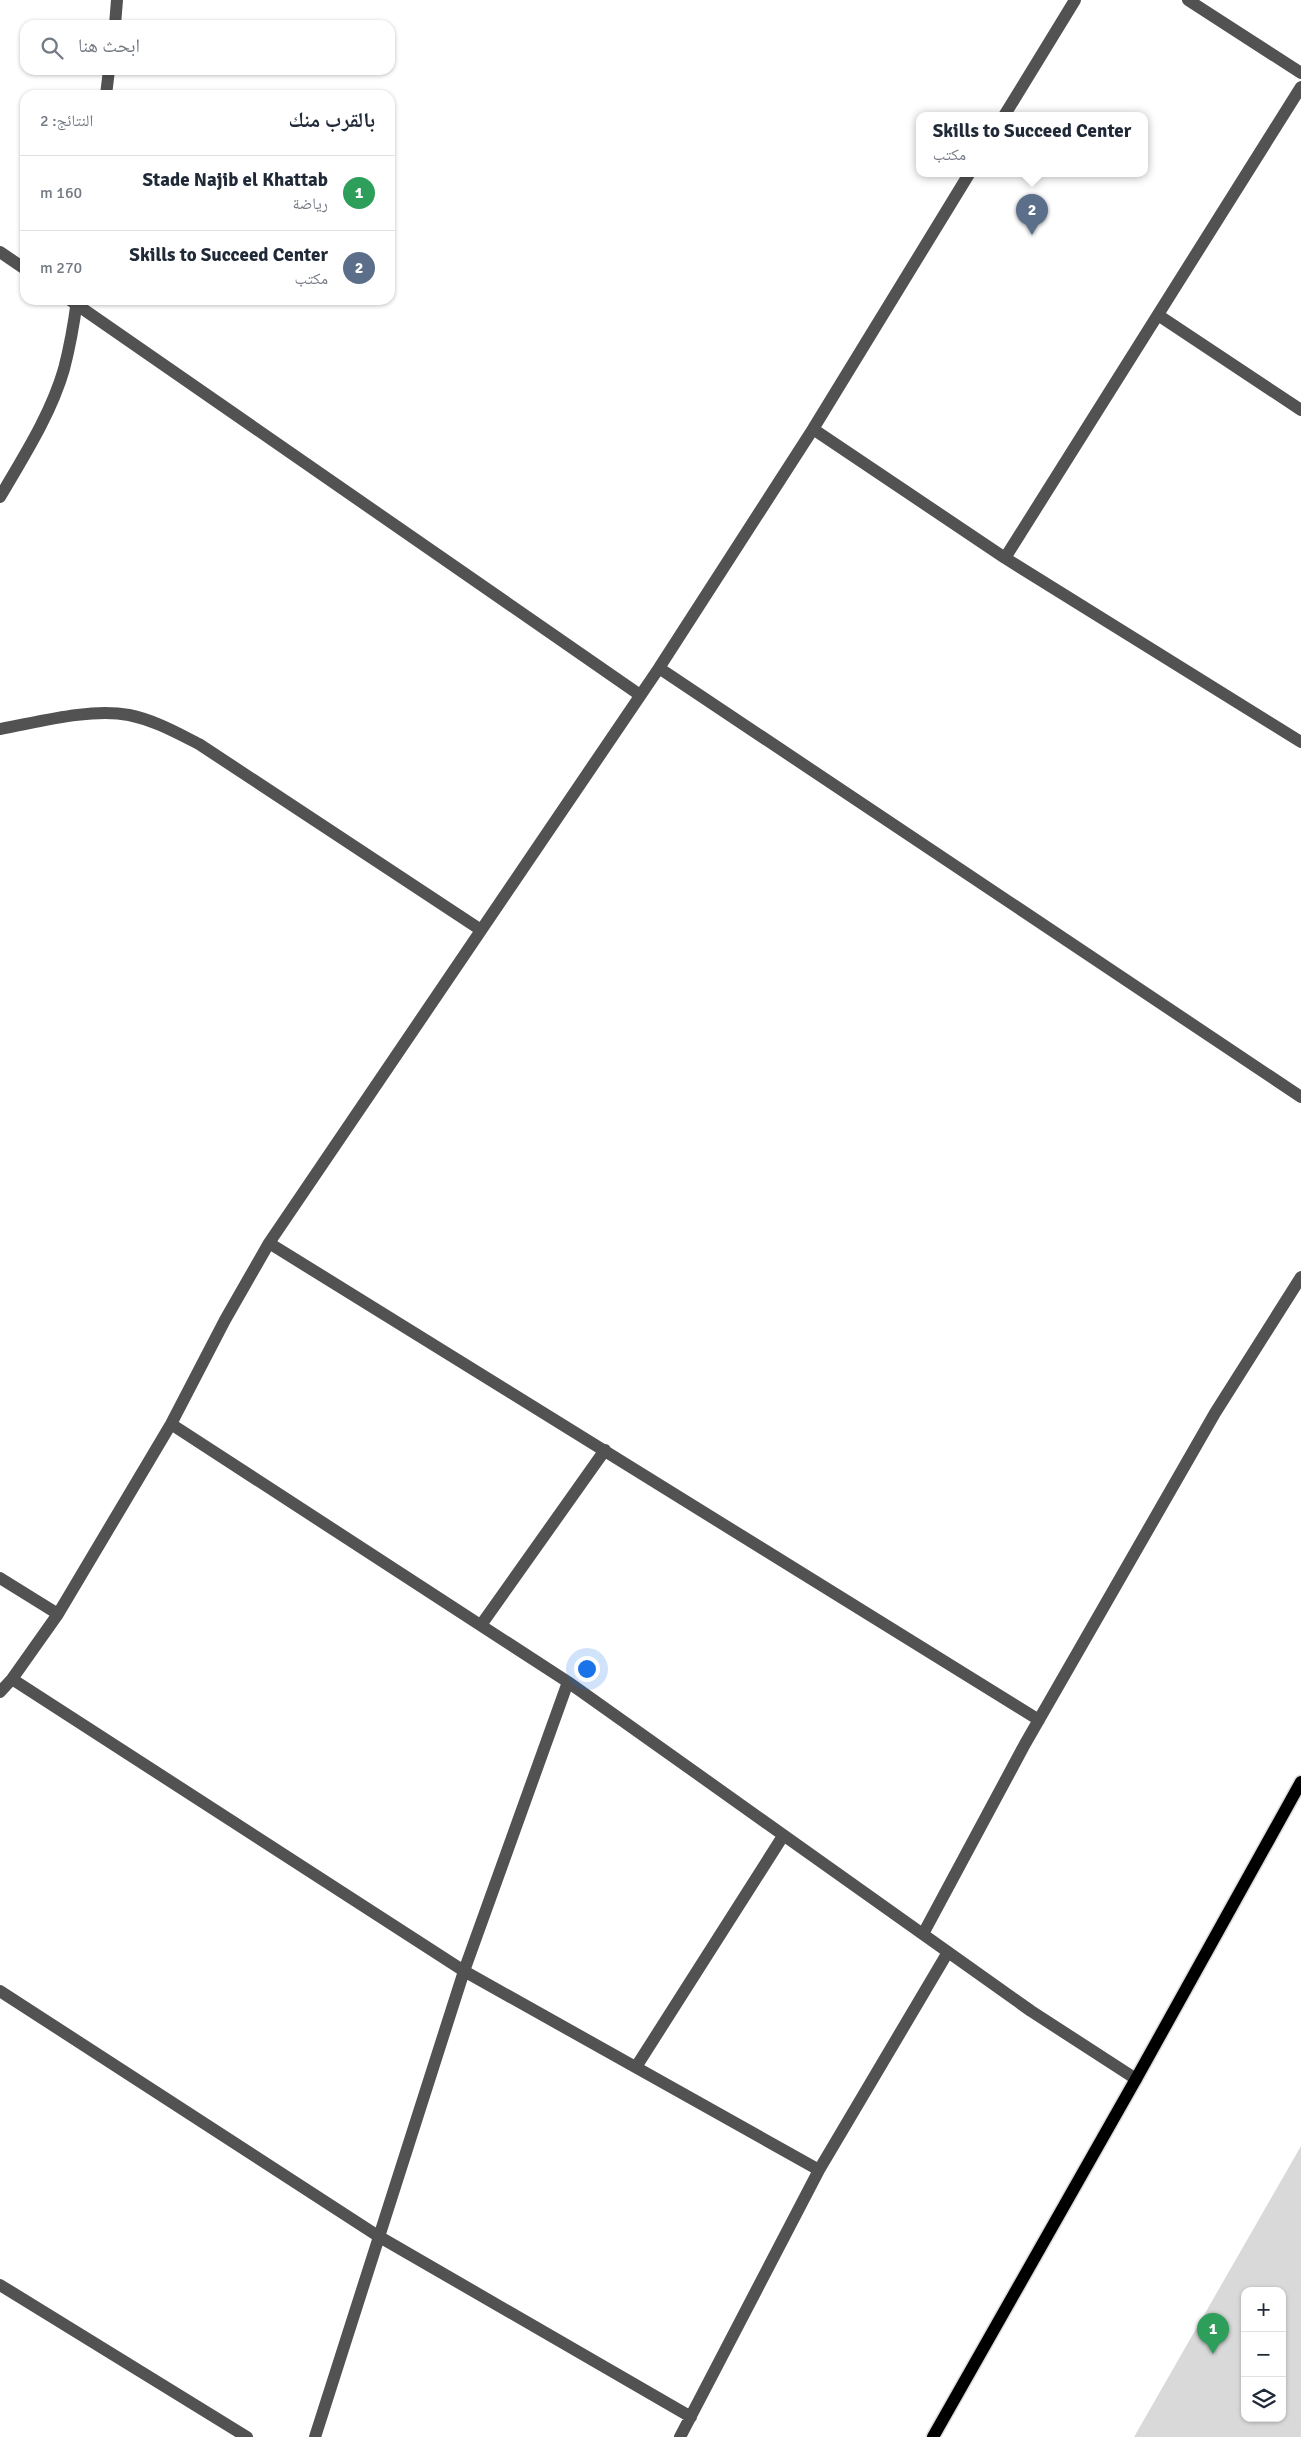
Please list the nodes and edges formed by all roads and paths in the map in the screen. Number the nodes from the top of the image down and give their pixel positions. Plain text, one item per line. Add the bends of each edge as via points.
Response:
1 (117, 0) edge
2 (1075, 0) edge
3 (1188, 0) edge
4 (115, 20) edge
5 (1301, 72) edge
6 (108, 75) edge
7 (1301, 87) edge
8 (107, 90) edge
9 (1006, 112) edge
10 (967, 177) edge
11 (0, 252) edge
12 (20, 266) edge
13 (74, 305) edge
14 (78, 305) edge
15 (1158, 316) junction
16 (1301, 410) edge
17 (814, 429) junction
18 (0, 497) edge
19 (1005, 558) junction
20 (659, 668) junction
21 (640, 695) junction
22 (0, 729) edge
23 (1301, 742) edge
24 (481, 930) junction
25 (1301, 1097) edge
26 (269, 1243) junction
27 (1301, 1276) edge
28 (171, 1424) junction
29 (605, 1450) junction
30 (0, 1578) edge
31 (58, 1614) junction
32 (481, 1625) junction
33 (12, 1679) junction
34 (568, 1682) junction
35 (0, 1692) edge
36 (1039, 1720) junction
37 (1301, 1782) edge
38 (783, 1836) junction
39 (923, 1934) junction
40 (948, 1952) junction
41 (464, 1970) junction
42 (0, 1991) edge
43 (636, 2068) junction
44 (1136, 2079) junction
45 (819, 2170) junction
46 (378, 2236) junction
47 (0, 2285) edge
48 (691, 2417) junction
49 (247, 2437) edge
50 (315, 2437) edge
51 (680, 2437) edge
52 (933, 2437) edge

1 - 4 street
2 - 9 street
3 - 5 street
6 - 8 street
7 - 15 street
10 - 17 street
11 - 12 street
13 - 18 street via 64,369 53,399 31,446
14 - 21 street
15 - 16 street
15 - 19 street
17 - 19 street
17 - 20 street
19 - 23 street
20 - 21 street
20 - 25 street
21 - 24 street
22 - 24 street via 102,712 129,715 159,724 199,744
24 - 26 street
26 - 28 street
26 - 29 street
27 - 36 street via 1215,1413
28 - 31 street
28 - 32 street
29 - 32 street
29 - 36 street
30 - 31 street
31 - 33 street
32 - 34 street
33 - 35 street
33 - 41 street
34 - 38 street
34 - 41 street
36 - 39 street
37 - 44 main road
38 - 39 street
38 - 43 street
39 - 40 street
40 - 44 street
40 - 45 street
41 - 43 street
41 - 46 street
42 - 46 street
43 - 45 street
44 - 52 main road
45 - 48 street
46 - 48 street
46 - 50 street
47 - 49 street
48 - 51 street

